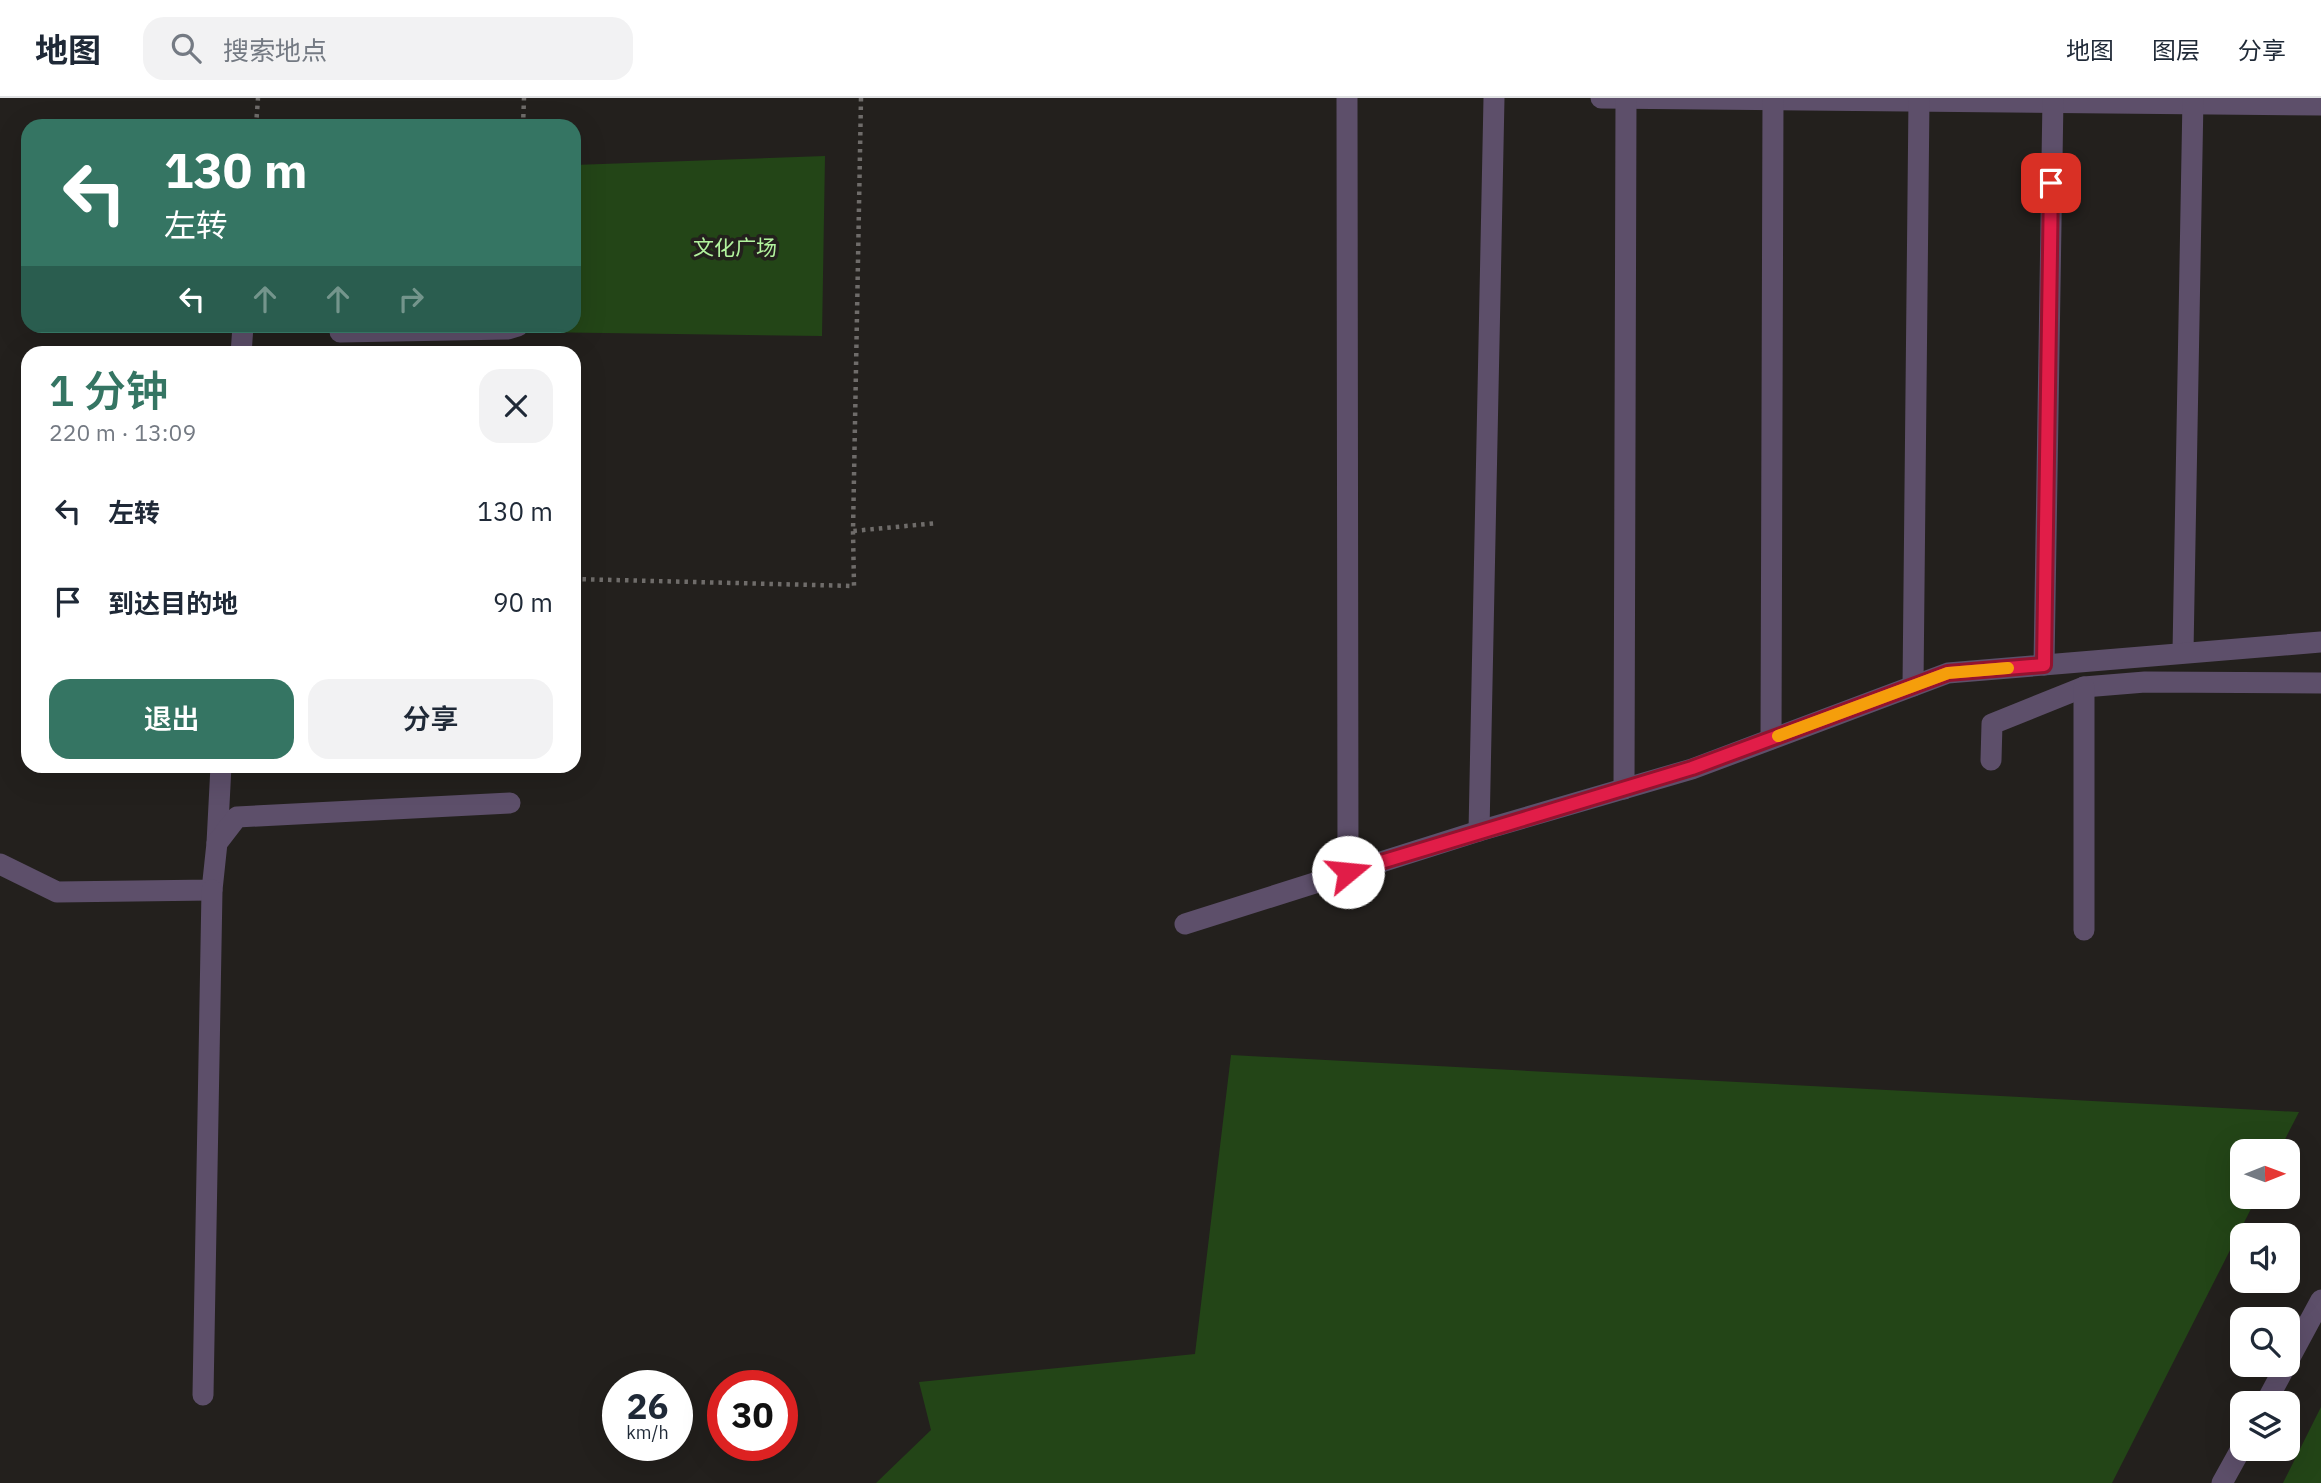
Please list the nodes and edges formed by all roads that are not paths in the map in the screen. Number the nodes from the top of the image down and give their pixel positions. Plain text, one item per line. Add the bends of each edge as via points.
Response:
1 (1348, 98) edge
2 (1494, 98) edge
3 (1601, 98) edge
4 (1626, 98) edge
5 (1773, 99) edge
6 (1919, 100) edge
7 (2053, 100) edge
8 (2193, 101) edge
9 (2321, 105) edge
10 (2321, 642) edge
11 (2183, 652) junction
12 (2044, 665) junction
13 (2321, 683) edge
14 (1913, 686) junction
15 (2084, 687) junction
16 (1771, 739) junction
17 (1991, 760) dead end
18 (221, 773) edge
19 (1623, 789) junction
20 (510, 803) dead end
21 (1479, 831) junction
22 (217, 843) junction
23 (0, 864) edge
24 (1348, 872) junction
25 (212, 890) junction
26 (1185, 924) dead end
27 (2084, 930) dead end
28 (2321, 1300) edge
29 (2300, 1340) edge
30 (203, 1395) dead end
31 (2234, 1461) edge
32 (2222, 1483) edge

1 - 24 street
2 - 21 street
3 - 4 street
4 - 5 street
4 - 19 street
5 - 6 street
5 - 16 street
6 - 7 street
6 - 14 street
7 - 8 street
7 - 12 street
8 - 9 street
8 - 11 street
10 - 11 street
11 - 12 street
12 - 14 street via 1948,673
13 - 15 street via 2145,682
14 - 16 street
15 - 17 street via 1992,724
15 - 27 street
16 - 19 street
18 - 22 street
19 - 21 street
20 - 22 street via 237,817
21 - 24 street
22 - 25 street
23 - 25 street via 57,892
24 - 26 street
25 - 30 street
28 - 29 street
31 - 32 street

